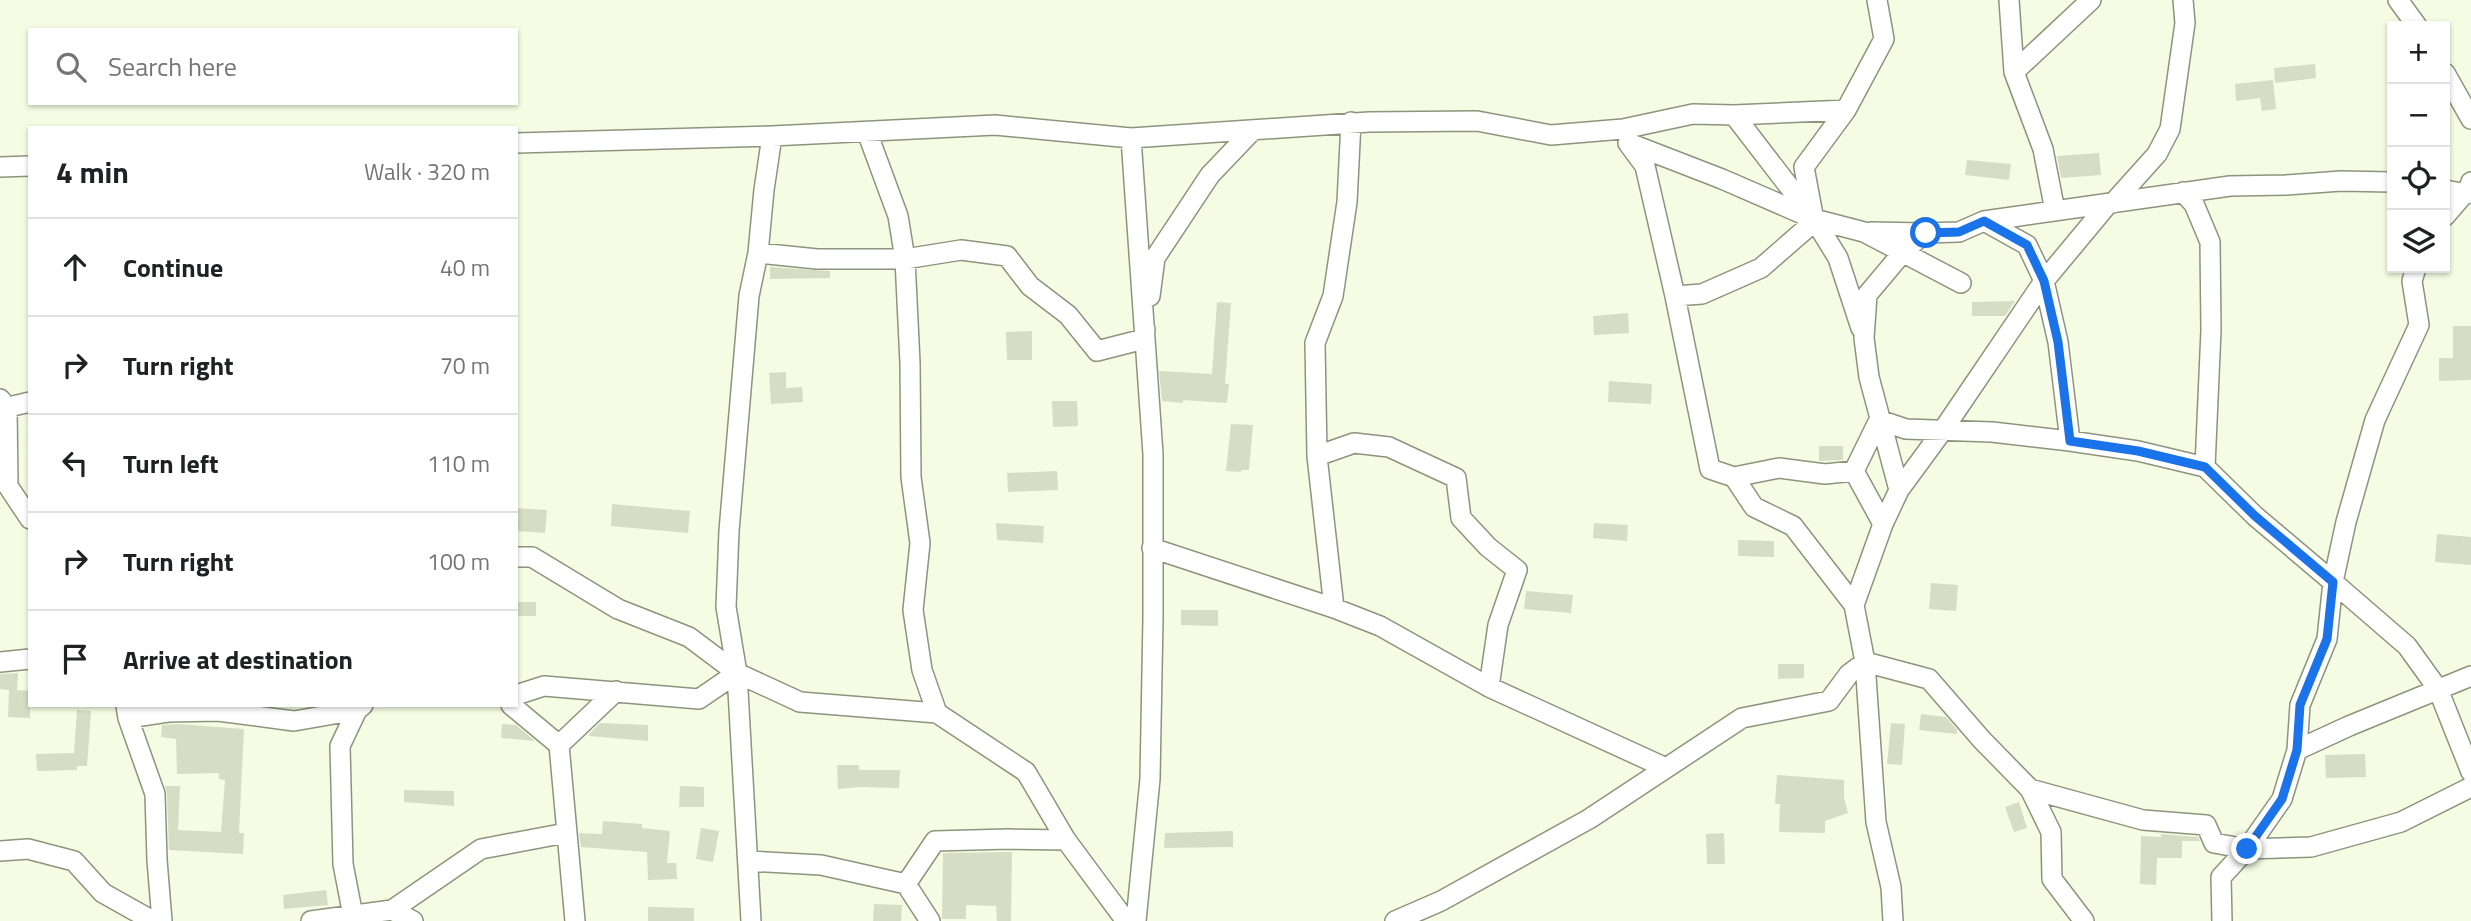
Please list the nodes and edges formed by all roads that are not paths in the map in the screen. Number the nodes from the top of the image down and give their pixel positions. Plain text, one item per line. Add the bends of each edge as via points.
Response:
1 (1877, 0) edge
2 (2009, 0) edge
3 (2091, 0) edge
4 (2183, 0) edge
5 (2398, 0) edge
6 (2413, 21) edge
7 (2014, 72) junction
8 (2450, 82) edge
9 (1846, 110) junction
10 (1734, 115) junction
11 (2471, 118) edge
12 (1351, 122) junction
13 (1252, 131) junction
14 (867, 132) junction
15 (1551, 135) junction
16 (772, 136) junction
17 (1131, 138) junction
18 (518, 143) edge
19 (1629, 143) junction
20 (28, 166) edge
21 (0, 167) edge
22 (2387, 182) edge
23 (2464, 191) edge
24 (2183, 192) junction
25 (2110, 203) junction
26 (2450, 210) edge
27 (2054, 211) junction
28 (1815, 220) junction
29 (1984, 221) junction
30 (1864, 232) junction
31 (1926, 233) junction
32 (1904, 251) junction
33 (758, 253) junction
34 (905, 259) junction
35 (2414, 273) edge
36 (2044, 281) junction
37 (1961, 283) dead end
38 (1675, 296) junction
39 (1864, 338) junction
40 (1144, 339) junction
41 (28, 402) edge
42 (2, 405) edge
43 (1879, 420) junction
44 (1943, 430) junction
45 (2070, 441) junction
46 (1317, 456) junction
47 (2205, 467) junction
48 (1854, 471) junction
49 (1734, 477) junction
50 (1899, 490) junction
51 (28, 516) edge
52 (1883, 524) junction
53 (1152, 548) junction
54 (518, 557) edge
55 (2333, 582) junction
56 (1854, 605) junction
57 (1335, 608) junction
58 (28, 659) edge
59 (0, 662) edge
60 (1865, 662) junction
61 (737, 673) junction
62 (2471, 676) edge
63 (1489, 687) junction
64 (2438, 689) junction
65 (616, 691) junction
66 (518, 694) edge
67 (359, 707) edge
68 (513, 707) edge
69 (127, 712) edge
70 (937, 713) junction
71 (559, 745) junction
72 (2297, 750) junction
73 (1666, 768) junction
74 (2471, 772) edge
75 (2471, 787) edge
76 (2030, 789) junction
77 (566, 833) junction
78 (1066, 840) junction
79 (2247, 849) junction
80 (0, 851) edge
81 (748, 861) junction
82 (906, 884) junction
83 (392, 910) junction
84 (354, 918) edge
85 (1893, 918) edge
86 (153, 921) edge
87 (162, 921) edge
88 (311, 921) edge
89 (412, 921) edge
90 (575, 921) edge
91 (751, 921) edge
92 (930, 921) edge
93 (1126, 921) edge
94 (1136, 921) edge
95 (1395, 921) edge
96 (2084, 921) edge
97 (2222, 921) edge

1 - 9 street via 1884,39
2 - 7 street
3 - 7 street
4 - 25 street via 2185,23 2170,129 2157,154
5 - 6 street
7 - 27 street via 2043,149
8 - 11 street
9 - 10 street
9 - 28 street via 1804,167
10 - 15 street via 1693,114 1623,129
10 - 28 street
12 - 13 street
12 - 15 street via 1477,121
12 - 46 street via 1347,202 1333,296 1315,343
13 - 17 street
13 - 40 street via 1210,175 1155,257
14 - 16 street
14 - 17 street via 995,125
14 - 34 street via 898,216
15 - 19 street
16 - 18 street
16 - 33 street
17 - 40 street
19 - 28 street
19 - 38 street via 1645,166
20 - 21 street
22 - 24 street via 2341,180
23 - 26 street
24 - 25 street
24 - 47 street via 2194,204 2210,242
25 - 27 street
25 - 36 street
27 - 29 street
28 - 30 street
28 - 38 street via 1761,268 1702,294
28 - 39 street via 1838,258
29 - 31 street via 1959,232
29 - 36 street via 2027,245
30 - 31 street
30 - 32 street
31 - 32 street
32 - 37 street
32 - 39 street via 1867,295
33 - 34 street via 817,259
33 - 61 street via 749,296 729,531 726,607
34 - 40 street via 961,250 1007,256 1030,286 1068,315 1097,351
34 - 70 street via 911,477 920,543 912,610 922,670
35 - 55 street via 2419,325 2375,420
36 - 44 street
36 - 45 street via 2058,342
38 - 49 street via 1710,469
39 - 43 street
40 - 53 street via 1153,454
41 - 42 street
42 - 51 street via 8,486
43 - 44 street via 1906,429
43 - 48 street
43 - 50 street
44 - 45 street
44 - 50 street
45 - 47 street
46 - 57 street
46 - 63 street via 1354,443 1389,447 1456,478 1461,518 1517,570 1498,625
47 - 55 street
48 - 49 street via 1825,474 1779,468
48 - 52 street
49 - 56 street via 1754,507 1793,526
50 - 52 street
52 - 56 street
53 - 57 street
53 - 94 street via 1150,779
54 - 61 street via 532,557 618,609 689,638
55 - 64 street via 2407,646
55 - 72 street via 2327,639 2300,705
56 - 60 street
57 - 63 street via 1380,625
58 - 59 street
60 - 73 street via 1849,674 1829,701 1742,719
60 - 76 street via 1929,679
60 - 85 street via 1876,822
61 - 65 street via 699,699
61 - 70 street via 800,702
61 - 81 street
62 - 64 street
63 - 73 street
64 - 72 street
64 - 74 street
65 - 66 street via 544,686
65 - 71 street
67 - 69 street via 294,721 218,710
67 - 84 street via 340,746 343,864
68 - 71 street
69 - 87 street via 155,794
70 - 78 street via 1026,772
71 - 77 street
72 - 79 street via 2282,799
73 - 95 street via 1578,825 1441,901
75 - 79 street via 2401,822 2311,847
76 - 79 street via 2143,820 2206,825 2214,843
76 - 96 street via 2051,832 2052,879
77 - 83 street via 481,849
77 - 90 street
78 - 82 street via 935,841
78 - 93 street
79 - 97 street via 2221,877
80 - 86 street via 28,849 74,861 103,893
81 - 82 street via 821,865
81 - 91 street
82 - 92 street
83 - 84 street
83 - 89 street
84 - 88 street

